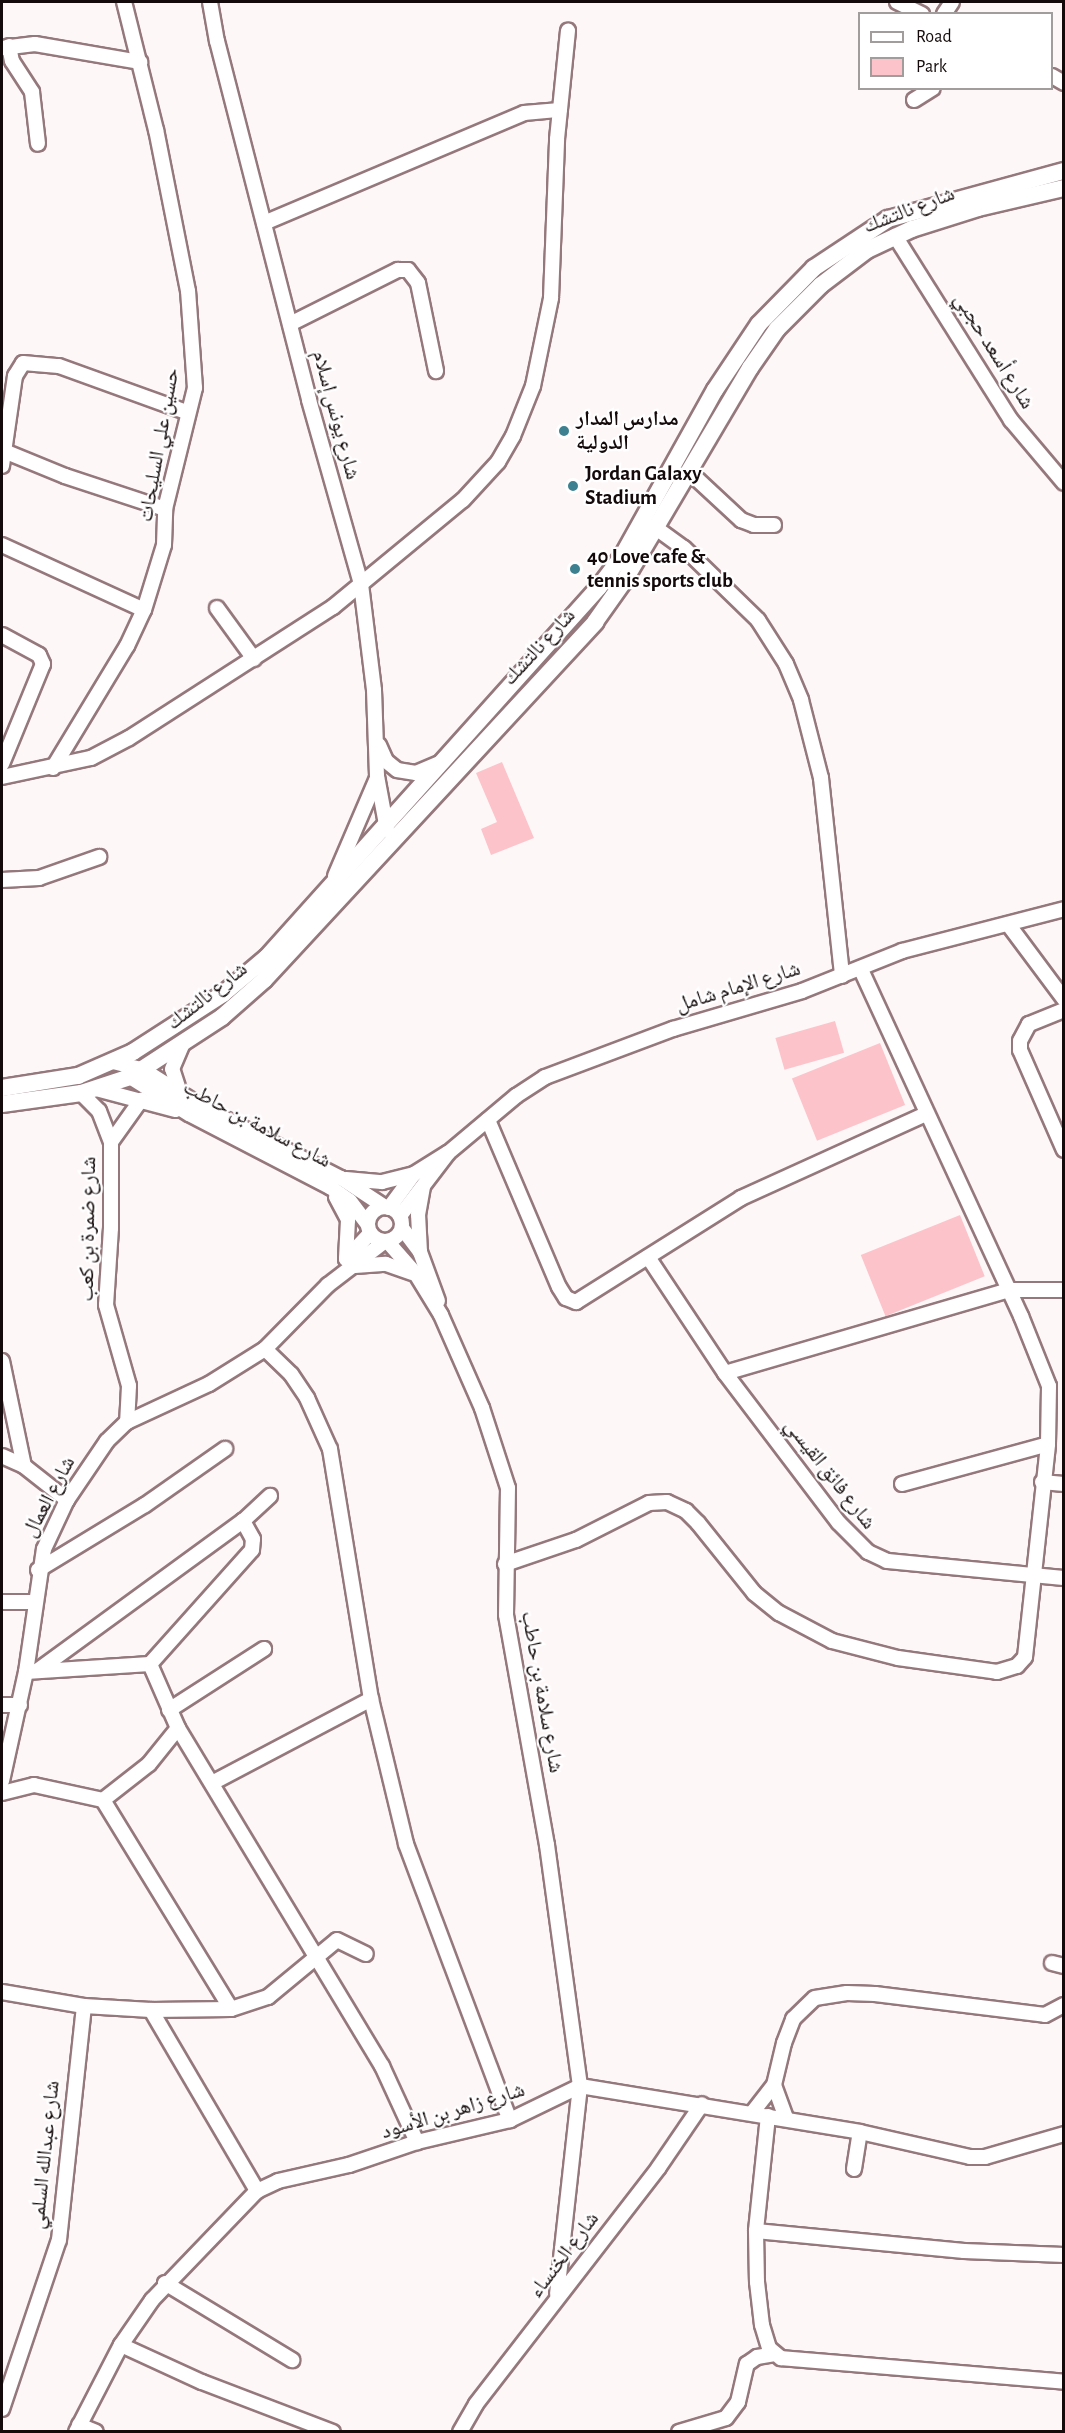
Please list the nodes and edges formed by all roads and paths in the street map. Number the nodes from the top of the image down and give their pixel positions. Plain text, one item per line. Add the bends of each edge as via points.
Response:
1 (124, 2) edge
2 (210, 2) edge
3 (897, 2) edge
4 (918, 12) edge
5 (568, 31) dead end
6 (5, 47) edge
7 (140, 62) junction
8 (930, 90) edge
9 (914, 100) dead end
10 (560, 110) junction
11 (38, 144) dead end
12 (1063, 180) edge
13 (264, 223) junction
14 (895, 236) junction
15 (290, 324) junction
16 (436, 371) dead end
17 (186, 412) junction
18 (4, 451) junction
19 (2, 466) edge
20 (685, 475) junction
21 (1064, 483) edge
22 (165, 509) junction
23 (774, 525) dead end
24 (656, 528) junction
25 (2, 544) edge
26 (361, 584) junction
27 (217, 608) dead end
28 (144, 610) junction
29 (2, 635) edge
30 (254, 659) junction
31 (377, 737) junction
32 (441, 762) junction
33 (2, 764) edge
34 (53, 768) junction
35 (377, 776) junction
36 (2, 777) edge
37 (385, 824) junction
38 (389, 844) junction
39 (99, 857) dead end
40 (2, 880) edge
41 (327, 892) junction
42 (1064, 909) edge
43 (1008, 924) junction
44 (860, 968) junction
45 (842, 976) junction
46 (1064, 999) edge
47 (1064, 1010) edge
48 (183, 1043) junction
49 (129, 1065) junction
50 (2, 1088) edge
51 (89, 1091) junction
52 (182, 1095) junction
53 (141, 1100) junction
54 (2, 1104) edge
55 (189, 1113) junction
56 (926, 1114) junction
57 (488, 1120) junction
58 (111, 1142) junction
59 (1064, 1150) edge
60 (419, 1179) junction
61 (335, 1183) junction
62 (394, 1215) junction
63 (369, 1229) junction
64 (386, 1241) junction
65 (420, 1252) junction
66 (648, 1257) junction
67 (349, 1262) junction
68 (416, 1275) junction
69 (1009, 1290) junction
70 (1064, 1290) edge
71 (441, 1315) junction
72 (265, 1349) junction
73 (2, 1361) edge
74 (725, 1373) junction
75 (127, 1422) junction
76 (1048, 1444) junction
77 (225, 1449) dead end
78 (2, 1456) edge
79 (24, 1466) junction
80 (1042, 1482) junction
81 (902, 1484) dead end
82 (1064, 1484) edge
83 (270, 1496) dead end
84 (68, 1500) junction
85 (243, 1521) junction
86 (505, 1564) junction
87 (38, 1570) junction
88 (1035, 1575) junction
89 (1064, 1578) edge
90 (2, 1602) edge
91 (34, 1602) junction
92 (264, 1649) dead end
93 (150, 1664) junction
94 (32, 1672) junction
95 (371, 1699) junction
96 (2, 1705) edge
97 (20, 1705) junction
98 (169, 1710) junction
99 (178, 1728) junction
100 (2, 1781) edge
101 (212, 1783) junction
102 (2, 1793) edge
103 (103, 1800) junction
104 (366, 1954) dead end
105 (316, 1959) junction
106 (2, 1992) edge
107 (1064, 2005) edge
108 (84, 2006) junction
109 (231, 2009) junction
110 (151, 2010) junction
111 (774, 2085) junction
112 (580, 2086) junction
113 (702, 2104) junction
114 (752, 2113) junction
115 (768, 2116) junction
116 (786, 2118) junction
117 (510, 2120) junction
118 (860, 2132) junction
119 (1064, 2134) edge
120 (417, 2142) junction
121 (854, 2169) dead end
122 (257, 2191) junction
123 (756, 2231) junction
124 (1064, 2255) edge
125 (165, 2283) junction
126 (557, 2295) junction
127 (121, 2345) junction
128 (775, 2354) junction
129 (292, 2360) dead end
130 (1064, 2382) edge
131 (2, 2409) edge
132 (77, 2428) edge
133 (96, 2432) edge
134 (333, 2432) edge
135 (460, 2432) edge
136 (679, 2432) edge

1 - 7 street, حسين علي السليحات
2 - 13 street, شارع يونس إسلام
3 - 4 street
5 - 10 street
6 - 7 street via 35,44
6 - 11 street via 32,92
7 - 17 street, حسين علي السليحات via 191,313 195,388
8 - 9 street
10 - 13 street via 524,113
10 - 26 street via 551,298 533,386 513,436 498,462 463,500
12 - 14 main road, شارع نالتشك
12 - 32 main road, شارع نالتشك via 888,219 842,247 798,283 759,324 722,380 623,555 599,587
13 - 15 street, شارع يونس إسلام
14 - 20 main road, شارع نالتشك via 843,267 777,329
14 - 21 street, شارع أسعد حجبي via 1011,420
15 - 16 street via 398,270 408,270 418,283
15 - 26 street, شارع يونس إسلام
17 - 18 street via 59,366 27,362 20,364 15,376
17 - 22 street, حسين علي السليحات
18 - 19 street
18 - 22 street
20 - 23 street via 698,480 741,520
20 - 24 main road, شارع نالتشك
22 - 28 street, حسين علي السليحات via 164,545
24 - 38 main road, شارع نالتشك via 595,622
24 - 45 street via 684,548 758,620 786,664 801,700 821,778
25 - 28 street
26 - 30 street via 333,608
26 - 31 street, شارع يونس إسلام
27 - 30 street
28 - 34 street, حسين علي السليحات via 116,666
29 - 33 street via 39,655 43,664
30 - 34 street via 129,738 91,758
31 - 32 street via 386,761 397,770 416,773
31 - 35 street, شارع يونس إسلام
32 - 37 main road, شارع نالتشك
34 - 36 street
35 - 37 street, شارع يونس إسلام
35 - 41 street via 356,833
37 - 38 street, شارع يونس إسلام
37 - 41 main road, شارع نالتشك
38 - 48 main road, شارع نالتشك via 264,981
39 - 40 street via 39,878
41 - 49 main road, شارع نالتشك via 244,978
42 - 43 street, شارع الإمام شامل
43 - 44 street, شارع الإمام شامل via 902,951
43 - 46 street
44 - 45 street, شارع الإمام شامل
44 - 56 street
45 - 57 street, شارع الإمام شامل via 673,1029 545,1077
47 - 59 street via 1029,1024 1020,1041 1020,1050
48 - 49 main road, شارع نالتشك
48 - 52 street via 172,1069
49 - 50 main road, شارع نالتشك
49 - 51 main road, شارع نالتشك
49 - 52 street, شارع سلامة بن حاطب
49 - 55 street, شارع سلامة بن حاطب
51 - 53 street
51 - 54 main road, شارع نالتشك
51 - 58 street, شارع ضمرة بن كعب
52 - 61 street, شارع سلامة بن حاطب
53 - 55 street
53 - 58 street, شارع ضمرة بن كعب
55 - 61 street, شارع سلامة بن حاطب
56 - 66 street via 741,1198
56 - 69 street
57 - 60 street, شارع الإمام شامل
57 - 66 street via 566,1298 576,1302 586,1299
58 - 75 street, شارع ضمرة بن كعب via 106,1305 129,1386
60 - 61 street
60 - 62 street, شارع الإمام شامل
60 - 65 street
61 - 62 street, شارع سلامة بن حاطب
61 - 63 street, شارع سلامة بن حاطب
61 - 67 street via 348,1220
62 - 63 street via 373,1212
62 - 64 street via 397,1237
62 - 65 street, شارع سلامة بن حاطب
63 - 64 street, شارع سلامة بن حاطب
63 - 67 street
64 - 67 street
64 - 68 street, شارع سلامة بن حاطب
65 - 71 street, شارع سلامة بن حاطب via 435,1287
66 - 74 street, شارع فائق القيسي
67 - 68 street via 386,1264
67 - 72 street
68 - 71 street, شارع سلامة بن حاطب
69 - 70 street
69 - 74 street
69 - 76 street via 1049,1386
71 - 86 street, شارع سلامة بن حاطب via 482,1408 507,1488
72 - 75 street via 209,1384
72 - 95 street via 291,1374 307,1398 330,1449
73 - 79 street
74 - 88 street, شارع فائق القيسي via 839,1523 868,1552 887,1561
75 - 84 street, شارع العمال via 106,1441
76 - 80 street
76 - 81 street
77 - 87 street via 145,1505
78 - 79 street
79 - 84 street
80 - 82 street
80 - 88 street
83 - 85 street
84 - 87 street, شارع العمال
85 - 93 street via 253,1539 252,1550
85 - 94 street
86 - 88 street via 576,1540 649,1503 667,1502 686,1511 698,1523 754,1593 809,1630 858,1650 997,1672 1017,1666 1025,1657
86 - 112 street, شارع سلامة بن حاطب via 506,1615 549,1856
87 - 91 street, شارع العمال
88 - 89 street, شارع فائق القيسي
90 - 91 street
91 - 94 street, شارع العمال
92 - 98 street
93 - 94 street
93 - 98 street
94 - 97 street, شارع العمال
95 - 101 street
95 - 117 street via 406,1844
96 - 97 street
97 - 100 street, شارع العمال
98 - 99 street
99 - 101 street
99 - 103 street via 149,1764
101 - 105 street
102 - 103 street via 34,1785
103 - 109 street
104 - 105 street via 339,1940
105 - 109 street via 268,1997
105 - 120 street via 382,2066
106 - 108 street
107 - 111 street via 1045,2015 875,1994 824,1995 807,2003 793,2019
108 - 110 street
108 - 131 street, شارع عبدالله السلمي via 58,2240
109 - 110 street
110 - 122 street
111 - 114 street
111 - 116 street
112 - 113 street
112 - 117 street, شارع زاهر بن الأسود
112 - 126 street, شارع سلامة بن حاطب
113 - 114 street
113 - 126 street, شارع الخنساء via 654,2174
114 - 115 street
115 - 116 street
115 - 123 street
116 - 118 street
117 - 120 street, شارع زاهر بن الأسود
118 - 119 street via 978,2157
118 - 121 street
120 - 122 street, شارع زاهر بن الأسود via 349,2165 279,2181
122 - 125 street, شارع زاهر بن الأسود
123 - 124 street via 964,2251
123 - 128 street via 759,2306 766,2341
125 - 127 street, شارع زاهر بن الأسود
125 - 129 street
126 - 135 street, شارع الخنساء
127 - 132 street, شارع زاهر بن الأسود
127 - 134 street via 202,2382
128 - 130 street via 788,2360
128 - 136 street via 757,2357 747,2364 738,2403 726,2418
132 - 133 street

